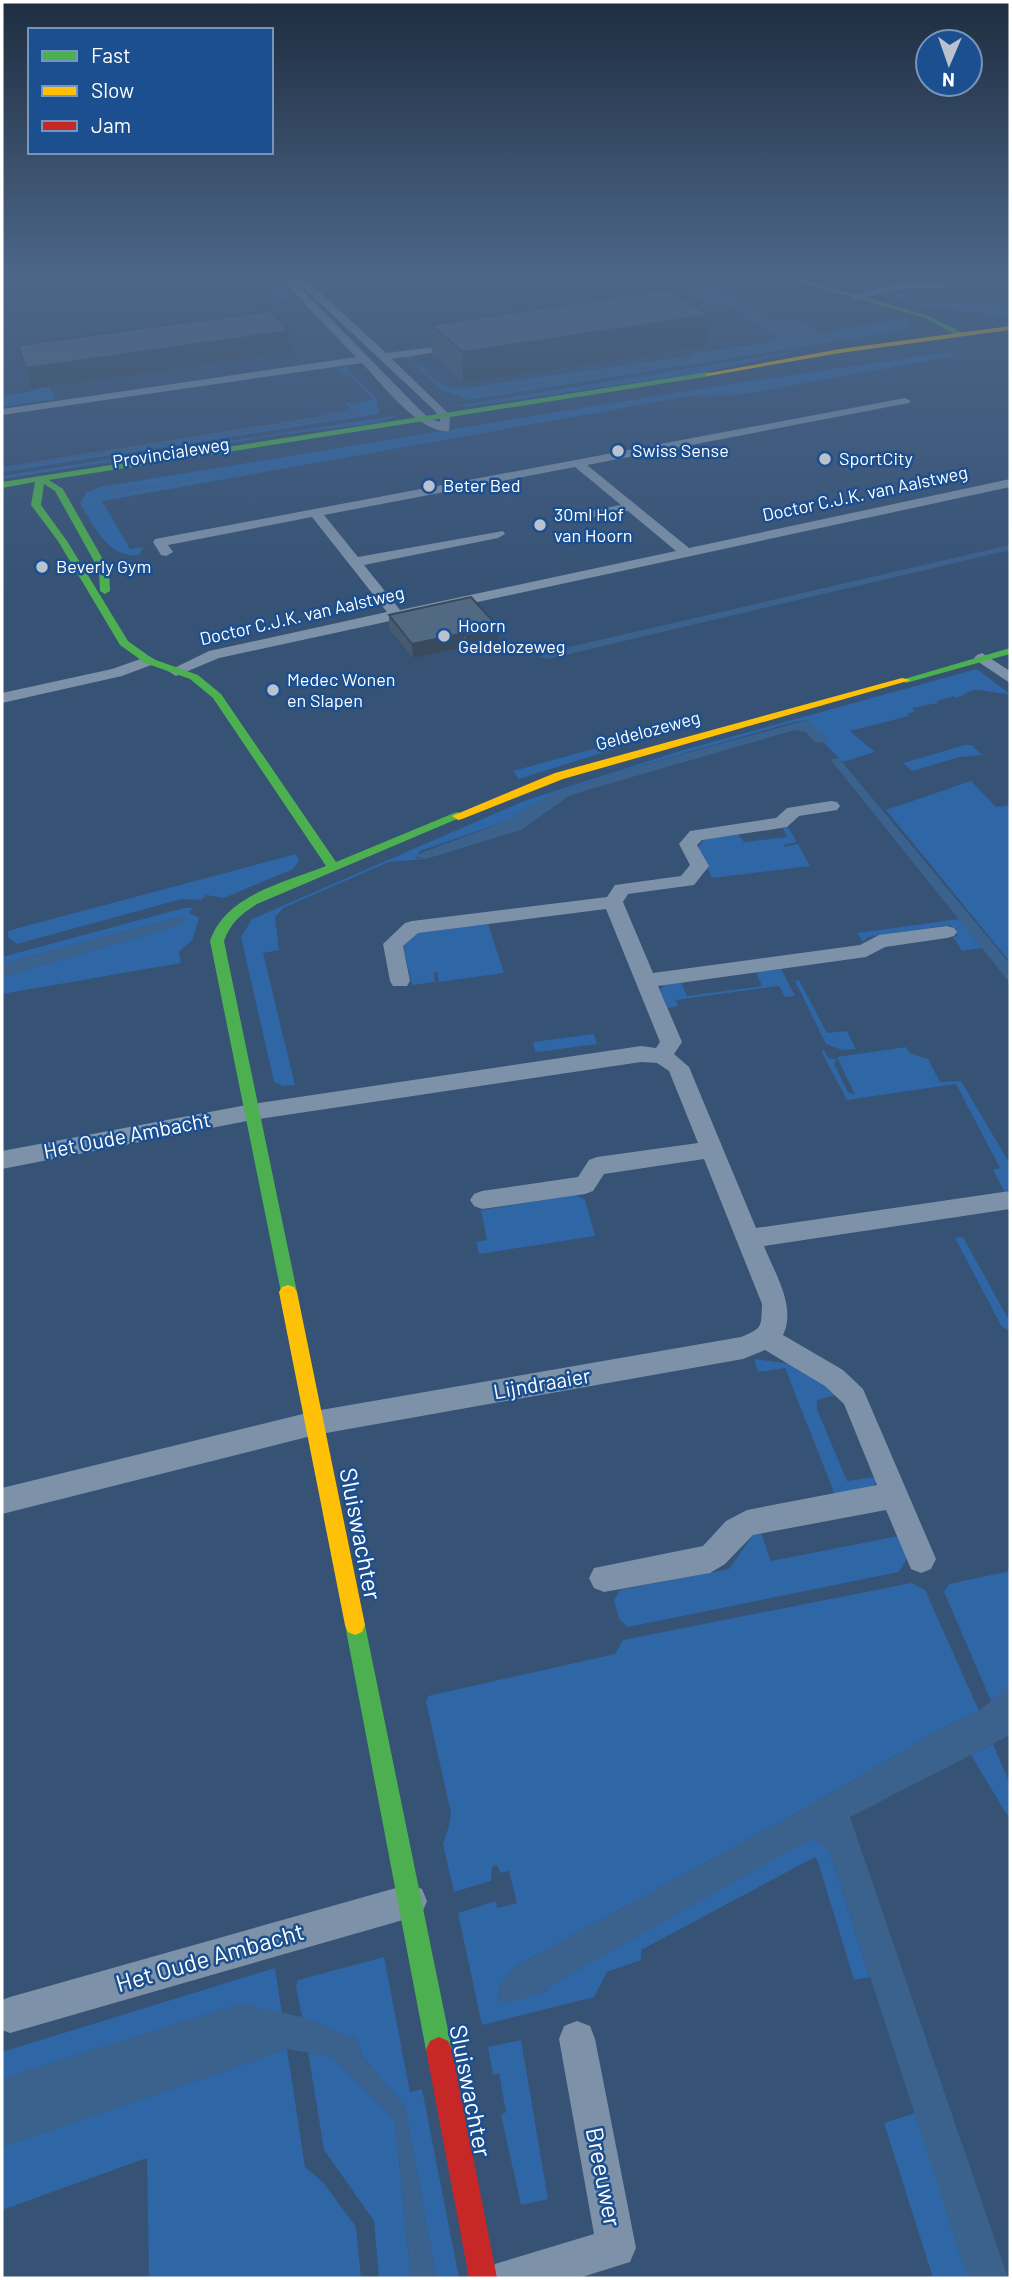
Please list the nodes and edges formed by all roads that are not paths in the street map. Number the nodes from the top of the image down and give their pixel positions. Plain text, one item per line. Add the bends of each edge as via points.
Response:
1 (239, 377) edge
2 (383, 377) edge
3 (403, 377) edge
4 (705, 377) edge
5 (746, 377) edge
6 (905, 401) dead end
7 (2, 412) edge
8 (425, 420) junction
9 (445, 423) junction
10 (577, 463) junction
11 (1010, 483) edge
12 (2, 485) edge
13 (38, 486) junction
14 (59, 489) junction
15 (2, 498) edge
16 (20, 505) dead end
17 (631, 507) junction
18 (38, 509) junction
19 (316, 513) junction
20 (569, 519) dead end
21 (498, 534) dead end
22 (680, 548) junction
23 (166, 552) dead end
24 (356, 562) junction
25 (391, 608) junction
26 (106, 612) junction
27 (1010, 651) edge
28 (982, 658) junction
29 (149, 661) junction
30 (176, 671) junction
31 (1010, 678) edge
32 (2, 698) edge
33 (831, 806) dead end
34 (332, 866) junction
35 (613, 902) junction
36 (947, 932) dead end
37 (400, 981) dead end
38 (644, 981) junction
39 (662, 1056) junction
40 (252, 1112) junction
41 (712, 1149) junction
42 (2, 1160) edge
43 (482, 1200) dead end
44 (1010, 1200) edge
45 (749, 1239) junction
46 (767, 1338) junction
47 (315, 1423) junction
48 (895, 1495) junction
49 (2, 1501) edge
50 (921, 1559) dead end
51 (604, 1578) dead end
52 (410, 1901) junction
53 (10, 2015) dead end
54 (577, 2039) dead end
55 (482, 2278) edge
56 (509, 2278) edge

1 - 7 street
2 - 8 street
3 - 9 street
4 - 9 street, Provincialeweg
5 - 9 street, Provincialeweg
6 - 10 street
8 - 9 street, Provincialeweg
8 - 13 street, Provincialeweg
9 - 14 street, Provincialeweg
10 - 17 street
10 - 19 street
11 - 22 street, Doctor C.J.K. van Aalstweg
12 - 13 street, Provincialeweg
13 - 14 street, Provincialeweg
13 - 15 street, Provincialeweg
13 - 18 street, Doctor C.J.K. van Aalstweg
14 - 26 street, Doctor C.J.K. van Aalstweg via 104,570
16 - 18 street
17 - 20 street
17 - 22 street
18 - 26 street, Doctor C.J.K. van Aalstweg
19 - 23 street via 160,542
19 - 24 street
21 - 24 street, Doctor C.J.K. van Aalstweg
22 - 25 street, Doctor C.J.K. van Aalstweg
24 - 25 street
25 - 30 street, Doctor C.J.K. van Aalstweg via 214,654
26 - 29 street, Doctor C.J.K. van Aalstweg via 124,643
27 - 28 street, Geldelozeweg
28 - 31 street
28 - 34 street, Geldelozeweg via 559,776
29 - 30 street, Doctor C.J.K. van Aalstweg
29 - 32 street via 116,673
30 - 34 street, Doctor C.J.K. van Aalstweg via 194,677 218,696
33 - 35 street via 793,812 781,823 696,835 688,845 700,866 687,881 622,889
34 - 40 street, Sluiswachter via 237,908 219,931 217,941
35 - 37 street via 412,927 393,944
35 - 38 street
36 - 38 street via 879,941 866,951
38 - 39 street via 671,1042
39 - 40 street via 641,1054
39 - 41 street via 678,1067
40 - 42 street, Het Oude Ambacht
40 - 47 street, Sluiswachter
41 - 43 street via 597,1166 585,1185
41 - 45 street
44 - 45 street
45 - 46 street via 775,1304 774,1328
46 - 47 street, Lijndraaier via 743,1349
46 - 48 street via 834,1378 854,1397
47 - 49 street
47 - 52 street, Sluiswachter
48 - 50 street
48 - 51 street via 747,1523 733,1531 723,1549 710,1559
52 - 53 street, Het Oude Ambacht
52 - 55 street, Sluiswachter
54 - 56 street, Breeuwer via 616,2248

